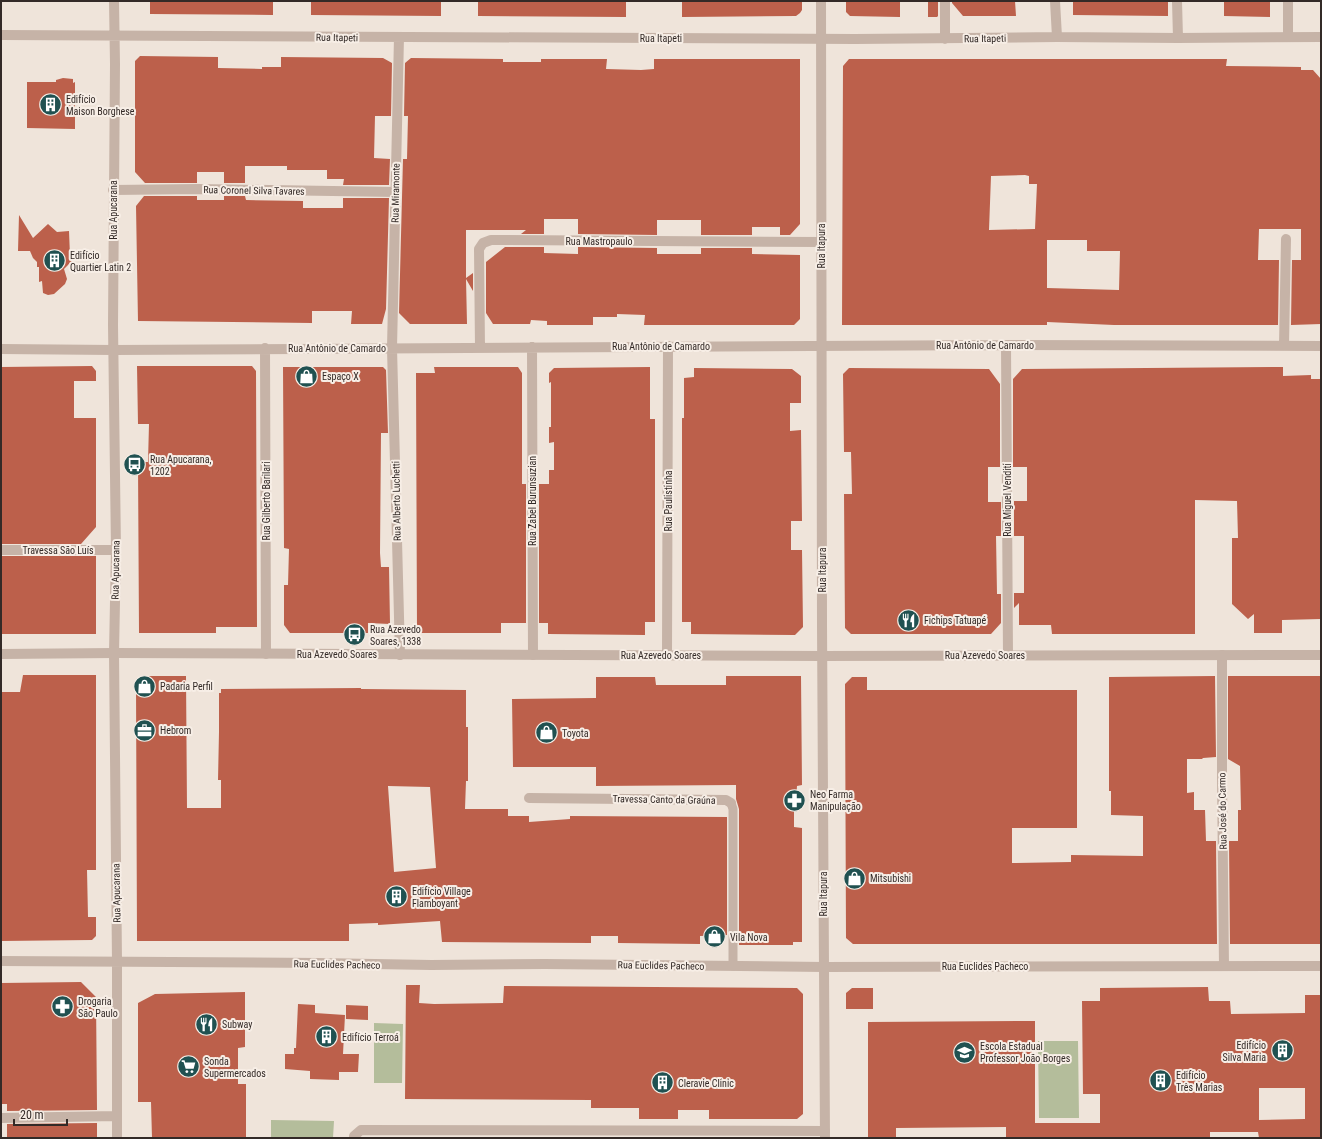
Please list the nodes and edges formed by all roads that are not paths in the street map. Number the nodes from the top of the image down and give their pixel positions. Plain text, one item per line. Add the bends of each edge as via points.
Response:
1 (114, 1) edge
2 (822, 1) edge
3 (945, 1) edge
4 (1055, 1) edge
5 (1178, 1) edge
6 (1288, 1) edge
7 (114, 34) junction
8 (1, 35) edge
9 (1288, 36) junction
10 (399, 37) junction
11 (1057, 37) junction
12 (1321, 37) edge
13 (1178, 38) junction
14 (822, 39) junction
15 (945, 39) junction
16 (113, 190) junction
17 (396, 192) junction
18 (1286, 239) dead end
19 (821, 242) junction
20 (1006, 345) junction
21 (668, 346) junction
22 (1284, 346) junction
23 (1321, 346) edge
24 (532, 347) junction
25 (822, 347) junction
26 (265, 348) junction
27 (392, 348) junction
28 (480, 348) junction
29 (1, 349) edge
30 (114, 350) junction
31 (1, 550) edge
32 (116, 550) junction
33 (114, 653) junction
34 (1, 654) edge
35 (266, 654) junction
36 (400, 655) junction
37 (533, 655) junction
38 (668, 655) junction
39 (1008, 655) junction
40 (1222, 655) junction
41 (1321, 655) edge
42 (822, 656) junction
43 (529, 798) dead end
44 (731, 803) joint
45 (1, 961) edge
46 (117, 962) junction
47 (733, 966) junction
48 (1224, 966) junction
49 (1321, 966) edge
50 (824, 967) junction
51 (116, 1116) junction
52 (1, 1118) edge
53 (825, 1134) edge
54 (117, 1138) edge
55 (354, 1138) edge

1 - 7 street, Rua Apucarana
2 - 14 street, Rua Itapura
3 - 15 street
4 - 11 street
5 - 13 street
6 - 9 street
7 - 8 street, Rua Itapeti
7 - 10 street, Rua Itapeti
7 - 16 street, Rua Apucarana
9 - 12 street, Rua Itapeti
9 - 13 street, Rua Itapeti
10 - 14 street, Rua Itapeti
10 - 17 street, Rua Miramonte
11 - 13 street, Rua Itapeti
11 - 15 street, Rua Itapeti
14 - 15 street, Rua Itapeti
14 - 19 street, Rua Itapura
16 - 17 street, Rua Coronel Silva Tavares
16 - 30 street, Rua Apucarana
17 - 27 street, Rua Miramonte
18 - 22 street
19 - 25 street, Rua Itapura
19 - 28 street, Rua Mastropaulo via 491,240 483,243 479,250
20 - 22 street, Rua Antônio de Camardo
20 - 25 street, Rua Antônio de Camardo
20 - 39 street, Rua Miguel Venditi
21 - 24 street, Rua Antônio de Camardo
21 - 25 street, Rua Antônio de Camardo
21 - 38 street, Rua Paulistinha
22 - 23 street, Rua Antônio de Camardo
24 - 28 street, Rua Antônio de Camardo
24 - 37 street, Rua Zabel Burunsuzian
25 - 42 street, Rua Itapura
26 - 27 street, Rua Antônio de Camardo
26 - 30 street, Rua Antônio de Camardo
26 - 35 street, Rua Gilberto Barilari
27 - 28 street, Rua Antônio de Camardo
27 - 36 street, Rua Alberto Luchetti
29 - 30 street, Rua Antônio de Camardo
30 - 32 street, Rua Apucarana
31 - 32 street, Travessa São Luís
32 - 33 street, Rua Apucarana
33 - 34 street, Rua Azevedo Soares
33 - 35 street, Rua Azevedo Soares
33 - 46 street, Rua Apucarana
35 - 36 street, Rua Azevedo Soares
36 - 37 street, Rua Azevedo Soares
37 - 38 street, Rua Azevedo Soares
38 - 42 street, Rua Azevedo Soares
39 - 40 street, Rua Azevedo Soares
39 - 42 street, Rua Azevedo Soares
40 - 41 street, Rua Azevedo Soares
40 - 48 street, Rua José do Carmo
42 - 50 street, Rua Itapura
43 - 44 street, Travessa Canto da Graúna via 726,800
44 - 47 lane, Travessa Canto da Graúna
45 - 46 street, Rua Euclides Pacheco
46 - 47 street, Rua Euclides Pacheco
46 - 51 street, Rua Apucarana
47 - 50 street, Rua Euclides Pacheco
48 - 49 street, Rua Euclides Pacheco
48 - 50 street, Rua Euclides Pacheco
50 - 53 street, Rua Itapura
51 - 52 street
51 - 54 street, Rua Apucarana
53 - 55 street via 361,1130

